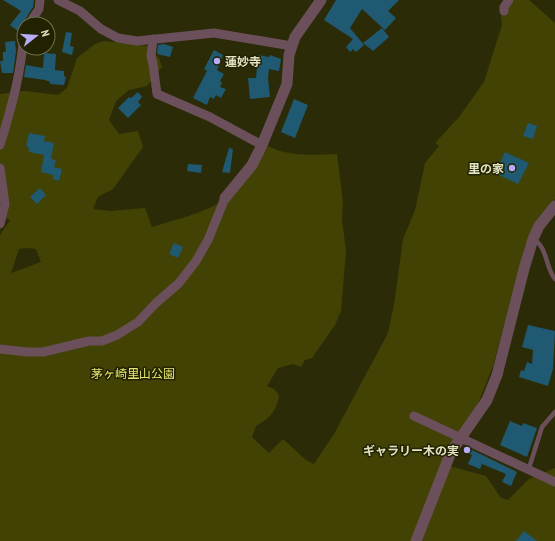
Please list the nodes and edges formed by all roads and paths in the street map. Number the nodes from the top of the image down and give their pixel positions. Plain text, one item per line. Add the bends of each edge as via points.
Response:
1 (40, 0) edge
2 (58, 0) edge
3 (321, 0) edge
4 (509, 0) edge
5 (504, 11) dead end
6 (34, 16) edge
7 (153, 39) junction
8 (292, 46) junction
9 (22, 56) edge
10 (0, 145) edge
11 (262, 145) junction
12 (0, 168) edge
13 (225, 198) joint
14 (555, 206) edge
15 (0, 224) edge
16 (533, 239) junction
17 (555, 279) edge
18 (0, 349) edge
19 (555, 412) edge
20 (414, 416) dead end
21 (461, 439) junction
22 (529, 468) junction
23 (555, 482) edge
24 (416, 541) edge

1 - 6 street via 39,9
2 - 7 street via 80,11 101,30 118,38 137,41
3 - 8 street via 299,30
4 - 5 street
7 - 8 street via 214,33
7 - 11 street via 151,56 156,94 210,117
8 - 11 street via 287,84
9 - 10 street via 16,91
11 - 13 street via 252,165
12 - 15 street via 6,204
13 - 18 street via 208,240 196,261 179,283 138,322 117,336 102,341 43,352
14 - 16 street via 539,226
16 - 17 lane via 539,242 543,249 550,273
16 - 21 street via 497,375 487,400
19 - 22 lane via 542,427
20 - 21 street
21 - 22 street
21 - 24 street via 452,452
22 - 23 street

